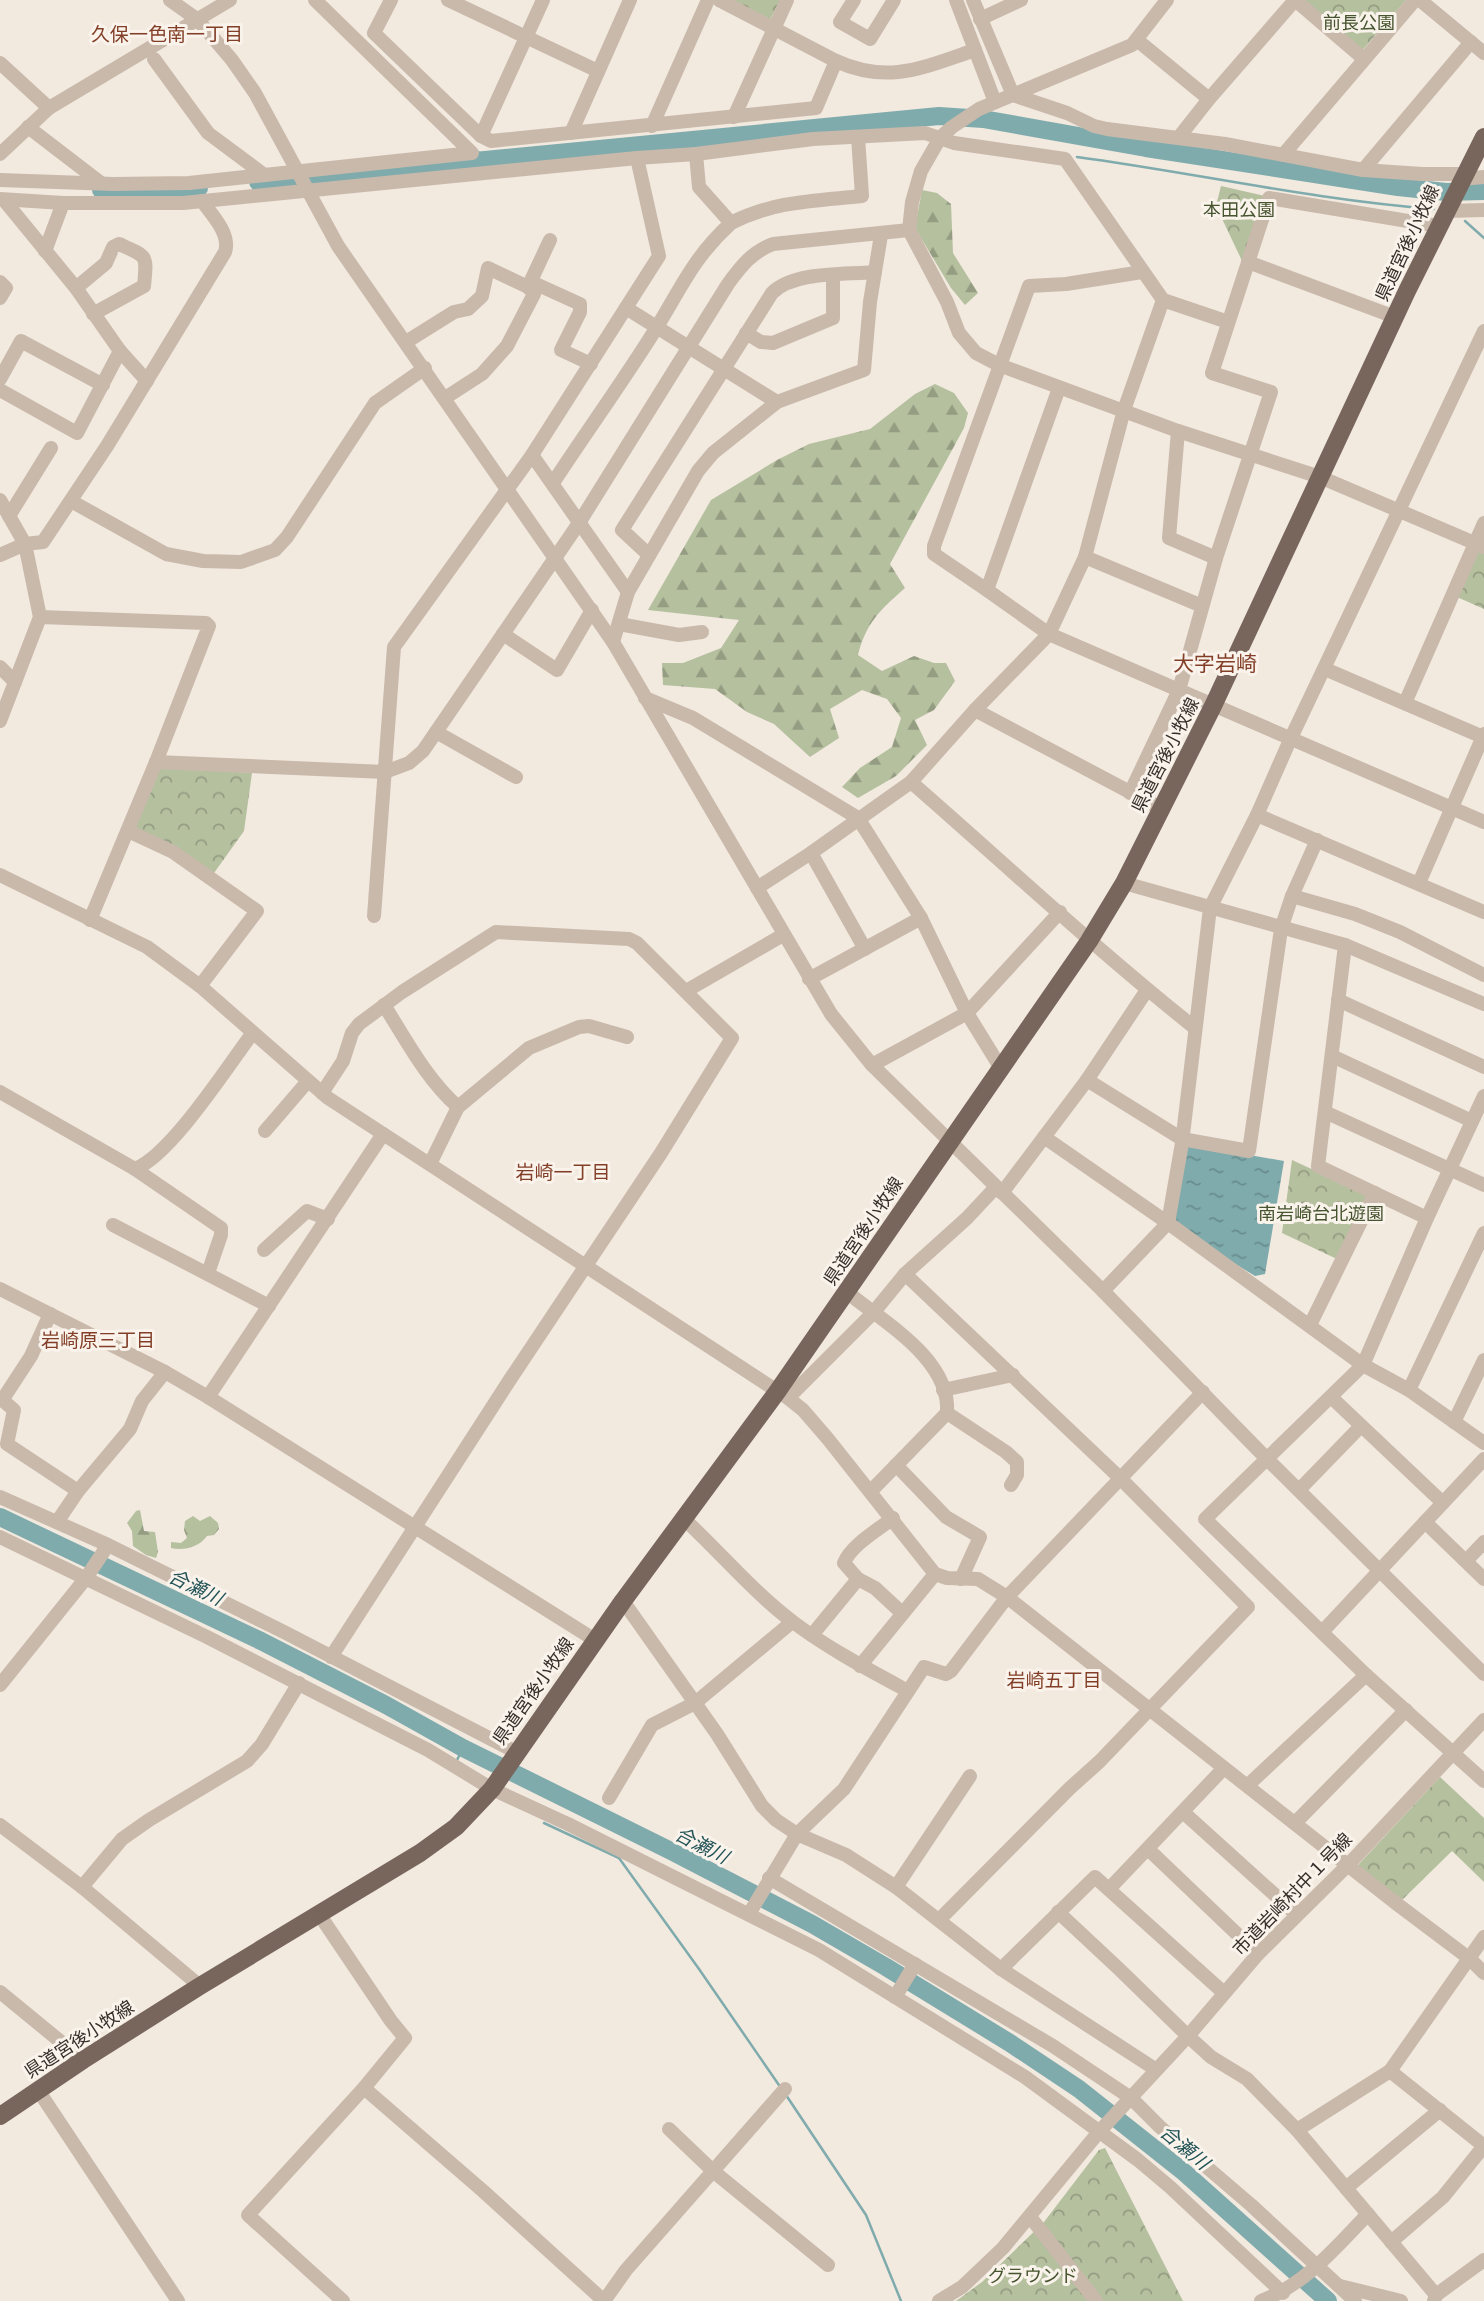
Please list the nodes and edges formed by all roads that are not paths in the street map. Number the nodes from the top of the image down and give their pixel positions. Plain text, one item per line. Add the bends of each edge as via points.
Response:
1 (170, 0) edge
2 (230, 0) edge
3 (315, 0) edge
4 (391, 0) edge
5 (448, 0) edge
6 (543, 0) edge
7 (630, 0) edge
8 (708, 0) edge
9 (719, 0) edge
10 (787, 0) edge
11 (854, 0) edge
12 (894, 0) edge
13 (956, 0) edge
14 (973, 0) edge
15 (1021, 0) edge
16 (1167, 0) edge
17 (1295, 0) edge
18 (1415, 0) edge
19 (1420, 0) edge
20 (980, 19) junction
21 (198, 20) junction
22 (774, 28) junction
23 (527, 38) junction
24 (1136, 40) junction
25 (1471, 43) junction
26 (975, 50) junction
27 (1484, 53) edge
28 (154, 59) dead end
29 (1364, 59) junction
30 (836, 61) junction
31 (0, 63) edge
32 (598, 71) junction
33 (1013, 95) junction
34 (1209, 99) junction
35 (995, 102) junction
36 (49, 108) junction
37 (734, 117) junction
38 (652, 126) junction
39 (28, 127) junction
40 (571, 133) junction
41 (1484, 136) edge
42 (858, 137) junction
43 (940, 138) junction
44 (1179, 138) junction
45 (480, 147) junction
46 (0, 154) edge
47 (696, 154) junction
48 (1283, 155) junction
49 (637, 158) junction
50 (296, 170) junction
51 (1363, 170) junction
52 (263, 174) junction
53 (1462, 177) junction
54 (1484, 177) edge
55 (0, 180) edge
56 (101, 183) junction
57 (307, 190) junction
58 (2, 200) edge
59 (202, 201) junction
60 (64, 203) junction
61 (1484, 211) edge
62 (1445, 213) junction
63 (731, 223) junction
64 (909, 230) junction
65 (881, 235) junction
66 (550, 240) dead end
67 (45, 251) junction
68 (1248, 262) junction
69 (875, 272) junction
70 (1142, 272) junction
71 (833, 276) junction
72 (0, 282) edge
73 (528, 287) junction
74 (76, 288) junction
75 (0, 298) edge
76 (1163, 300) junction
77 (626, 308) junction
78 (93, 314) junction
79 (1395, 317) junction
80 (1228, 322) junction
81 (657, 327) junction
82 (1484, 331) edge
83 (746, 333) junction
84 (406, 342) junction
85 (687, 347) junction
86 (121, 351) junction
87 (591, 364) junction
88 (999, 365) junction
89 (425, 368) junction
90 (722, 370) junction
91 (0, 379) edge
92 (147, 381) junction
93 (103, 384) junction
94 (1059, 388) junction
95 (0, 390) edge
96 (445, 398) junction
97 (777, 402) junction
98 (1124, 410) junction
99 (1178, 430) junction
100 (51, 448) dead end
101 (1250, 453) junction
102 (532, 455) junction
103 (1320, 477) junction
104 (553, 484) junction
105 (508, 489) junction
106 (0, 500) edge
107 (71, 501) junction
108 (1400, 510) junction
109 (9, 516) junction
110 (579, 523) junction
111 (1484, 523) edge
112 (24, 544) junction
113 (1480, 545) edge
114 (0, 555) edge
115 (649, 555) junction
116 (555, 557) junction
117 (1085, 557) junction
118 (1216, 558) junction
119 (987, 590) junction
120 (628, 592) junction
121 (1202, 606) junction
122 (592, 610) junction
123 (40, 617) junction
124 (619, 624) junction
125 (702, 632) dead end
126 (503, 634) junction
127 (1049, 634) junction
128 (613, 642) junction
129 (0, 667) edge
130 (1325, 669) junction
131 (15, 682) junction
132 (1179, 690) junction
133 (645, 698) junction
134 (1405, 703) junction
135 (1213, 706) junction
136 (975, 710) junction
137 (0, 721) edge
138 (436, 732) junction
139 (1483, 736) edge
140 (1290, 740) junction
141 (156, 762) junction
142 (385, 772) junction
143 (516, 777) dead end
144 (911, 782) junction
145 (1129, 793) junction
146 (1160, 808) junction
147 (1451, 809) junction
148 (1257, 815) junction
149 (858, 818) junction
150 (1484, 822) edge
151 (128, 831) junction
152 (1317, 840) junction
153 (811, 853) junction
154 (0, 875) edge
155 (1124, 883) junction
156 (1419, 883) junction
157 (757, 888) junction
158 (1292, 896) junction
159 (1210, 908) junction
160 (1060, 912) junction
161 (1484, 912) edge
162 (374, 916) dead end
163 (921, 918) junction
164 (90, 920) junction
165 (1281, 929) junction
166 (783, 935) junction
167 (1089, 941) junction
168 (1345, 945) junction
169 (865, 949) junction
170 (1484, 975) edge
171 (809, 979) junction
172 (200, 986) junction
173 (1147, 990) junction
174 (686, 991) junction
175 (1338, 1000) junction
176 (1484, 1004) edge
177 (384, 1005) junction
178 (967, 1013) junction
179 (1195, 1028) junction
180 (252, 1034) junction
181 (627, 1037) dead end
182 (1332, 1056) junction
183 (872, 1065) junction
184 (1484, 1067) edge
185 (1002, 1070) junction
186 (1087, 1080) junction
187 (308, 1081) junction
188 (0, 1092) edge
189 (322, 1093) junction
190 (1484, 1096) edge
191 (458, 1107) junction
192 (1325, 1112) junction
193 (1472, 1121) junction
194 (265, 1131) dead end
195 (383, 1134) junction
196 (1044, 1137) junction
197 (1182, 1139) junction
198 (950, 1141) junction
199 (430, 1164) junction
200 (135, 1169) junction
201 (1450, 1170) junction
202 (1484, 1185) edge
203 (999, 1190) junction
204 (1375, 1193) junction
205 (1427, 1218) junction
206 (328, 1219) junction
207 (1168, 1223) junction
208 (113, 1225) dead end
209 (1484, 1233) edge
210 (264, 1250) dead end
211 (586, 1265) junction
212 (208, 1273) junction
213 (905, 1274) junction
214 (0, 1289) edge
215 (1103, 1291) junction
216 (847, 1293) junction
217 (269, 1306) junction
218 (873, 1313) junction
219 (50, 1314) junction
220 (1310, 1325) junction
221 (1363, 1365) junction
222 (1483, 1367) edge
223 (164, 1372) junction
224 (1013, 1375) junction
225 (943, 1390) junction
226 (1409, 1390) junction
227 (1203, 1392) junction
228 (783, 1395) junction
229 (208, 1397) junction
230 (1331, 1397) junction
231 (1, 1398) edge
232 (947, 1413) junction
233 (1454, 1422) junction
234 (1361, 1426) junction
235 (1484, 1443) edge
236 (1267, 1459) junction
237 (1484, 1459) edge
238 (895, 1465) junction
239 (1120, 1478) junction
240 (1011, 1485) dead end
241 (1298, 1490) junction
242 (78, 1491) junction
243 (871, 1491) junction
244 (0, 1497) edge
245 (1443, 1503) junction
246 (683, 1518) junction
247 (893, 1518) junction
248 (57, 1522) junction
249 (1425, 1522) junction
250 (416, 1526) junction
251 (0, 1537) edge
252 (1484, 1542) edge
253 (104, 1551) dead end
254 (1466, 1561) junction
255 (1379, 1571) junction
256 (935, 1574) junction
257 (86, 1578) junction
258 (1484, 1578) edge
259 (859, 1579) junction
260 (961, 1579) junction
261 (1007, 1597) junction
262 (623, 1601) junction
263 (902, 1613) junction
264 (792, 1622) junction
265 (1323, 1631) junction
266 (812, 1635) junction
267 (595, 1640) junction
268 (331, 1657) junction
269 (860, 1665) junction
270 (1484, 1674) edge
271 (1367, 1675) junction
272 (299, 1683) junction
273 (0, 1685) edge
274 (908, 1691) junction
275 (695, 1703) junction
276 (1150, 1708) junction
277 (1406, 1710) junction
278 (1484, 1720) edge
279 (516, 1752) junction
280 (1452, 1753) junction
281 (1224, 1768) junction
282 (970, 1776) dead end
283 (1484, 1781) edge
284 (1248, 1785) junction
285 (493, 1786) junction
286 (609, 1798) dead end
287 (1183, 1812) junction
288 (1295, 1823) junction
289 (0, 1825) edge
290 (797, 1834) junction
291 (1149, 1849) junction
292 (1348, 1865) junction
293 (767, 1881) junction
294 (82, 1887) junction
295 (896, 1887) junction
296 (1109, 1889) junction
297 (750, 1911) junction
298 (1058, 1912) junction
299 (319, 1914) junction
300 (1296, 1914) junction
301 (940, 1919) junction
302 (1484, 1937) edge
303 (1258, 1954) junction
304 (1470, 1959) junction
305 (915, 1964) junction
306 (1001, 1969) junction
307 (1484, 1973) edge
308 (200, 1986) junction
309 (0, 1992) edge
310 (1224, 1993) junction
311 (895, 1997) junction
312 (1188, 2036) junction
313 (83, 2060) junction
314 (1155, 2069) junction
315 (1390, 2071) junction
316 (364, 2088) junction
317 (785, 2089) dead end
318 (38, 2090) junction
319 (1128, 2101) junction
320 (1440, 2110) junction
321 (0, 2116) edge
322 (669, 2129) dead end
323 (1297, 2130) junction
324 (1098, 2133) junction
325 (1484, 2146) edge
326 (717, 2174) junction
327 (1346, 2188) junction
328 (1368, 2214) junction
329 (1031, 2218) junction
330 (1391, 2242) junction
331 (1484, 2260) edge
332 (828, 2265) dead end
333 (1319, 2266) junction
334 (1338, 2286) junction
335 (1284, 2291) junction
336 (1435, 2298) edge
337 (178, 2301) edge
338 (343, 2301) edge
339 (604, 2301) edge
340 (940, 2301) edge
341 (1096, 2301) edge
342 (1261, 2301) edge
343 (1355, 2301) edge
344 (1401, 2301) edge

1 - 21 street
2 - 21 street
3 - 45 street
4 - 45 street via 374,33
5 - 23 street
6 - 23 street
7 - 32 street
8 - 38 street
9 - 22 street
10 - 22 street
11 - 12 street via 840,22 870,39
13 - 26 street
14 - 20 street
15 - 20 street
16 - 24 street
17 - 29 street
17 - 34 street
18 - 29 street
19 - 25 street
20 - 33 street
21 - 36 street
21 - 50 street via 244,76
22 - 30 street
22 - 37 street
23 - 32 street
23 - 45 street
24 - 33 street
24 - 34 street
25 - 27 street
25 - 51 street
26 - 30 street via 898,74 855,70
26 - 35 street
28 - 52 street via 208,133
29 - 48 street
30 - 37 street via 816,108
31 - 36 street
32 - 40 street
33 - 35 street
33 - 44 street via 1094,126
34 - 44 street
35 - 43 street via 969,114
36 - 39 street
37 - 38 street
38 - 40 street
39 - 46 street
39 - 56 street
40 - 45 street
41 - 53 main road, 県道宮後小牧線
42 - 43 street via 925,133
42 - 47 street
42 - 63 street via 862,196 789,202
43 - 64 street via 916,186
43 - 70 street via 1065,159
44 - 48 street
45 - 50 street
47 - 49 street
47 - 63 street via 699,187
48 - 51 street
49 - 57 street
49 - 77 street via 659,256
50 - 52 street
50 - 57 street
51 - 53 street
52 - 56 street via 189,183
53 - 54 street
53 - 62 main road, 県道宮後小牧線
55 - 56 street
57 - 59 street
57 - 84 street via 338,246
58 - 60 street
58 - 67 street
59 - 60 street
59 - 92 street via 226,237 225,252
60 - 67 street
61 - 62 street
62 - 68 street via 1269,198
62 - 79 main road, 県道宮後小牧線
63 - 81 street via 692,266
64 - 65 street
64 - 88 street via 960,333 976,353
65 - 69 street
65 - 85 street via 773,244 756,252 740,266
66 - 73 street
67 - 74 street
68 - 79 street
68 - 80 street
69 - 71 street
69 - 97 street via 864,370
70 - 76 street
70 - 88 street via 1029,286
71 - 83 street via 800,278 780,285
71 - 83 street via 833,318 773,343
72 - 75 street via 6,288
73 - 84 street via 488,268 482,296 468,309 454,312
73 - 87 street via 536,285 580,304 561,350
73 - 96 street via 534,294 508,346 482,374
74 - 78 street
74 - 78 street via 106,263 119,244 146,259 144,286
76 - 80 street
76 - 98 street
77 - 81 street
77 - 87 street
78 - 86 street
79 - 103 main road, 県道宮後小牧線
80 - 101 street via 1212,373 1271,392
81 - 85 street
81 - 104 street
82 - 108 street
83 - 90 street
84 - 89 street
85 - 90 street
85 - 110 street
86 - 92 street
86 - 93 street
87 - 102 street
88 - 94 street
88 - 119 street via 934,547 934,554
89 - 96 street
89 - 107 street via 375,403 275,550 241,562 166,554
90 - 97 street
90 - 115 street via 622,530
91 - 93 street via 21,341
92 - 107 street
93 - 95 street via 77,433
94 - 98 street
94 - 119 street
96 - 105 street
97 - 115 street via 713,453
98 - 99 street
98 - 117 street
99 - 101 street
99 - 118 street via 1169,538
100 - 109 street
101 - 103 street
101 - 118 street
102 - 104 street
102 - 105 street
103 - 108 street
103 - 135 main road, 県道宮後小牧線
104 - 110 street
105 - 116 street
105 - 142 street via 394,647
106 - 109 street
107 - 112 street via 43,542
108 - 113 street
108 - 130 street
109 - 112 street
110 - 116 street
110 - 120 street
111 - 113 street
112 - 114 street
112 - 123 street
113 - 134 street
115 - 120 street
116 - 122 street
116 - 126 street
117 - 121 street
117 - 127 street
118 - 121 street
119 - 127 street
120 - 124 street
121 - 132 street
122 - 126 street via 557,670
122 - 128 street
123 - 131 street
123 - 141 street via 209,626
124 - 125 street via 679,635
124 - 128 street
126 - 138 street
127 - 132 street
127 - 136 street
128 - 133 street
129 - 131 street
130 - 134 street
130 - 140 street
131 - 137 street
132 - 135 street
132 - 145 street
133 - 149 street via 693,718
133 - 157 street
134 - 139 street
135 - 140 street
135 - 146 main road, 県道宮後小牧線
136 - 144 street
136 - 145 street
138 - 142 street via 409,763
138 - 143 street
139 - 147 street
140 - 147 street
140 - 148 street
141 - 142 street
141 - 151 street
142 - 162 street
144 - 149 street
144 - 160 street
145 - 146 street
146 - 155 main road, 県道宮後小牧線
147 - 150 street
147 - 156 street
148 - 152 street
148 - 159 street
149 - 153 street
149 - 163 street
151 - 164 street
151 - 172 street via 173,852 257,911
152 - 156 street
152 - 158 street
153 - 157 street
153 - 169 street
154 - 164 street
155 - 159 street
155 - 167 main road, 県道宮後小牧線
156 - 161 street
157 - 166 street
158 - 165 street
158 - 170 street via 1400,932
159 - 165 street
159 - 179 street
160 - 167 street
160 - 178 street
163 - 169 street
163 - 178 street
164 - 172 street via 147,947
165 - 168 street
165 - 197 street via 1249,1151
166 - 171 street
166 - 174 street
167 - 173 street
167 - 185 main road, 県道宮後小牧線
168 - 175 street
168 - 176 street
169 - 171 street
171 - 183 street
172 - 180 street
173 - 179 street
173 - 186 street
174 - 177 street via 629,939 496,932
174 - 211 street via 731,1041
175 - 182 street
175 - 184 street
177 - 189 street via 352,1033 343,1061
177 - 191 street via 421,1064
178 - 183 street
178 - 185 street
179 - 197 street
180 - 187 street
180 - 200 street via 185,1124 147,1165
181 - 191 street via 589,1026 573,1029 529,1048
182 - 192 street
182 - 193 street
183 - 198 street
185 - 198 main road, 県道宮後小牧線
186 - 196 street
186 - 197 street
187 - 189 street
187 - 194 street
188 - 200 street
189 - 195 street
190 - 193 street
191 - 199 street
192 - 201 street
192 - 204 street via 1318,1166
193 - 201 street
195 - 199 street
195 - 206 street
196 - 203 street
196 - 207 street
197 - 207 street
198 - 203 street
198 - 216 main road, 県道宮後小牧線
199 - 211 street
200 - 212 street via 221,1228
201 - 202 street
201 - 205 street
203 - 213 street
203 - 215 street
204 - 205 street
204 - 220 street
205 - 221 street
206 - 210 street via 307,1211
206 - 217 street
207 - 215 street
207 - 220 street
208 - 212 street
209 - 226 street
211 - 228 street
211 - 250 street
212 - 217 street
213 - 218 street
213 - 224 street
214 - 219 street
215 - 227 street
216 - 218 street
216 - 228 main road, 県道宮後小牧線
217 - 229 street
218 - 225 street via 927,1359
218 - 228 street
219 - 223 street
219 - 231 street via 31,1356
220 - 221 street
221 - 226 street
221 - 230 street
222 - 233 street
223 - 229 street
223 - 242 street via 142,1401 130,1429
224 - 225 street
224 - 239 street
225 - 232 street
226 - 233 street
227 - 236 street
227 - 239 street
228 - 243 street via 803,1410
228 - 246 main road, 県道宮後小牧線
229 - 250 street
230 - 234 street
230 - 236 street
231 - 242 street via 14,1410 7,1444
232 - 238 street
232 - 240 street via 1017,1462
233 - 235 street
234 - 241 street
234 - 245 street
236 - 241 street
236 - 265 street via 1205,1519
237 - 245 street
238 - 243 street
238 - 260 street via 946,1517 980,1537
239 - 261 street
239 - 276 street via 1248,1607
241 - 255 street
242 - 248 street
243 - 247 street
244 - 248 street
245 - 249 street
246 - 262 main road, 県道宮後小牧線
246 - 264 street
247 - 256 street
247 - 259 street via 844,1560
248 - 268 street
249 - 254 street
249 - 255 street
250 - 267 street
250 - 268 street
251 - 257 street
252 - 254 street
253 - 257 street
254 - 258 street
255 - 265 street
255 - 270 street
256 - 260 street
256 - 263 street
257 - 272 street
257 - 273 street
259 - 263 street
259 - 266 street
260 - 261 street via 978,1579
261 - 274 street via 951,1671 946,1674 924,1667
261 - 276 street
262 - 267 main road, 県道宮後小牧線
262 - 275 street
263 - 269 street
264 - 266 street
264 - 275 street
265 - 271 street
266 - 269 street
267 - 279 main road, 県道宮後小牧線
268 - 279 street
269 - 274 street
271 - 277 street
271 - 284 street
272 - 285 street
272 - 294 street via 247,1761 122,1839
274 - 290 street via 844,1789
275 - 286 street via 652,1725
275 - 290 street via 762,1806
276 - 281 street
276 - 301 street
277 - 280 street
277 - 288 street
278 - 280 street, 市道岩崎村中１号線
279 - 285 main road, 県道宮後小牧線
280 - 283 street
280 - 292 street, 市道岩崎村中１号線
281 - 284 street
281 - 287 street
282 - 295 street
284 - 288 street
285 - 297 street
285 - 299 main road, 県道宮後小牧線 via 456,1827
287 - 291 street
287 - 300 street
288 - 292 street
289 - 294 street
290 - 293 street
290 - 295 street via 846,1856
291 - 296 street
291 - 303 street
292 - 300 street, 市道岩崎村中１号線
292 - 304 street
293 - 297 street
293 - 305 street
294 - 308 street
295 - 301 street
296 - 298 street via 1095,1877
296 - 310 street
297 - 311 street
298 - 306 street
298 - 312 street
299 - 308 main road, 県道宮後小牧線
299 - 316 street via 405,2038
300 - 303 street, 市道岩崎村中１号線
301 - 306 street
302 - 304 street
303 - 310 street, 市道岩崎村中１号線
304 - 307 street
304 - 315 street
305 - 311 street
305 - 319 street via 1053,2046
306 - 314 street
308 - 313 main road, 県道宮後小牧線
309 - 313 street
310 - 312 street, 市道岩崎村中１号線
311 - 324 street via 1025,2077
312 - 314 street, 市道岩崎村中１号線
312 - 323 street via 1247,2079
313 - 318 main road, 県道宮後小牧線
314 - 319 street, 市道岩崎村中１号線
315 - 320 street
315 - 323 street
316 - 338 street via 248,2215
316 - 339 street
317 - 326 street
318 - 321 main road, 県道宮後小牧線
318 - 337 street
319 - 324 street, 市道岩崎村中１号線
319 - 333 street
320 - 325 street
320 - 327 street
322 - 326 street
323 - 327 street
324 - 329 street, 市道岩崎村中１号線
324 - 335 street via 1170,2187
325 - 330 street via 1443,2197
326 - 332 street
326 - 339 street via 626,2270
327 - 328 street
328 - 330 street
328 - 333 street
329 - 340 street, 市道岩崎村中１号線 via 982,2270
329 - 341 street
330 - 336 street
331 - 336 street
333 - 334 street
333 - 335 street
334 - 343 street
334 - 344 street
335 - 342 street

